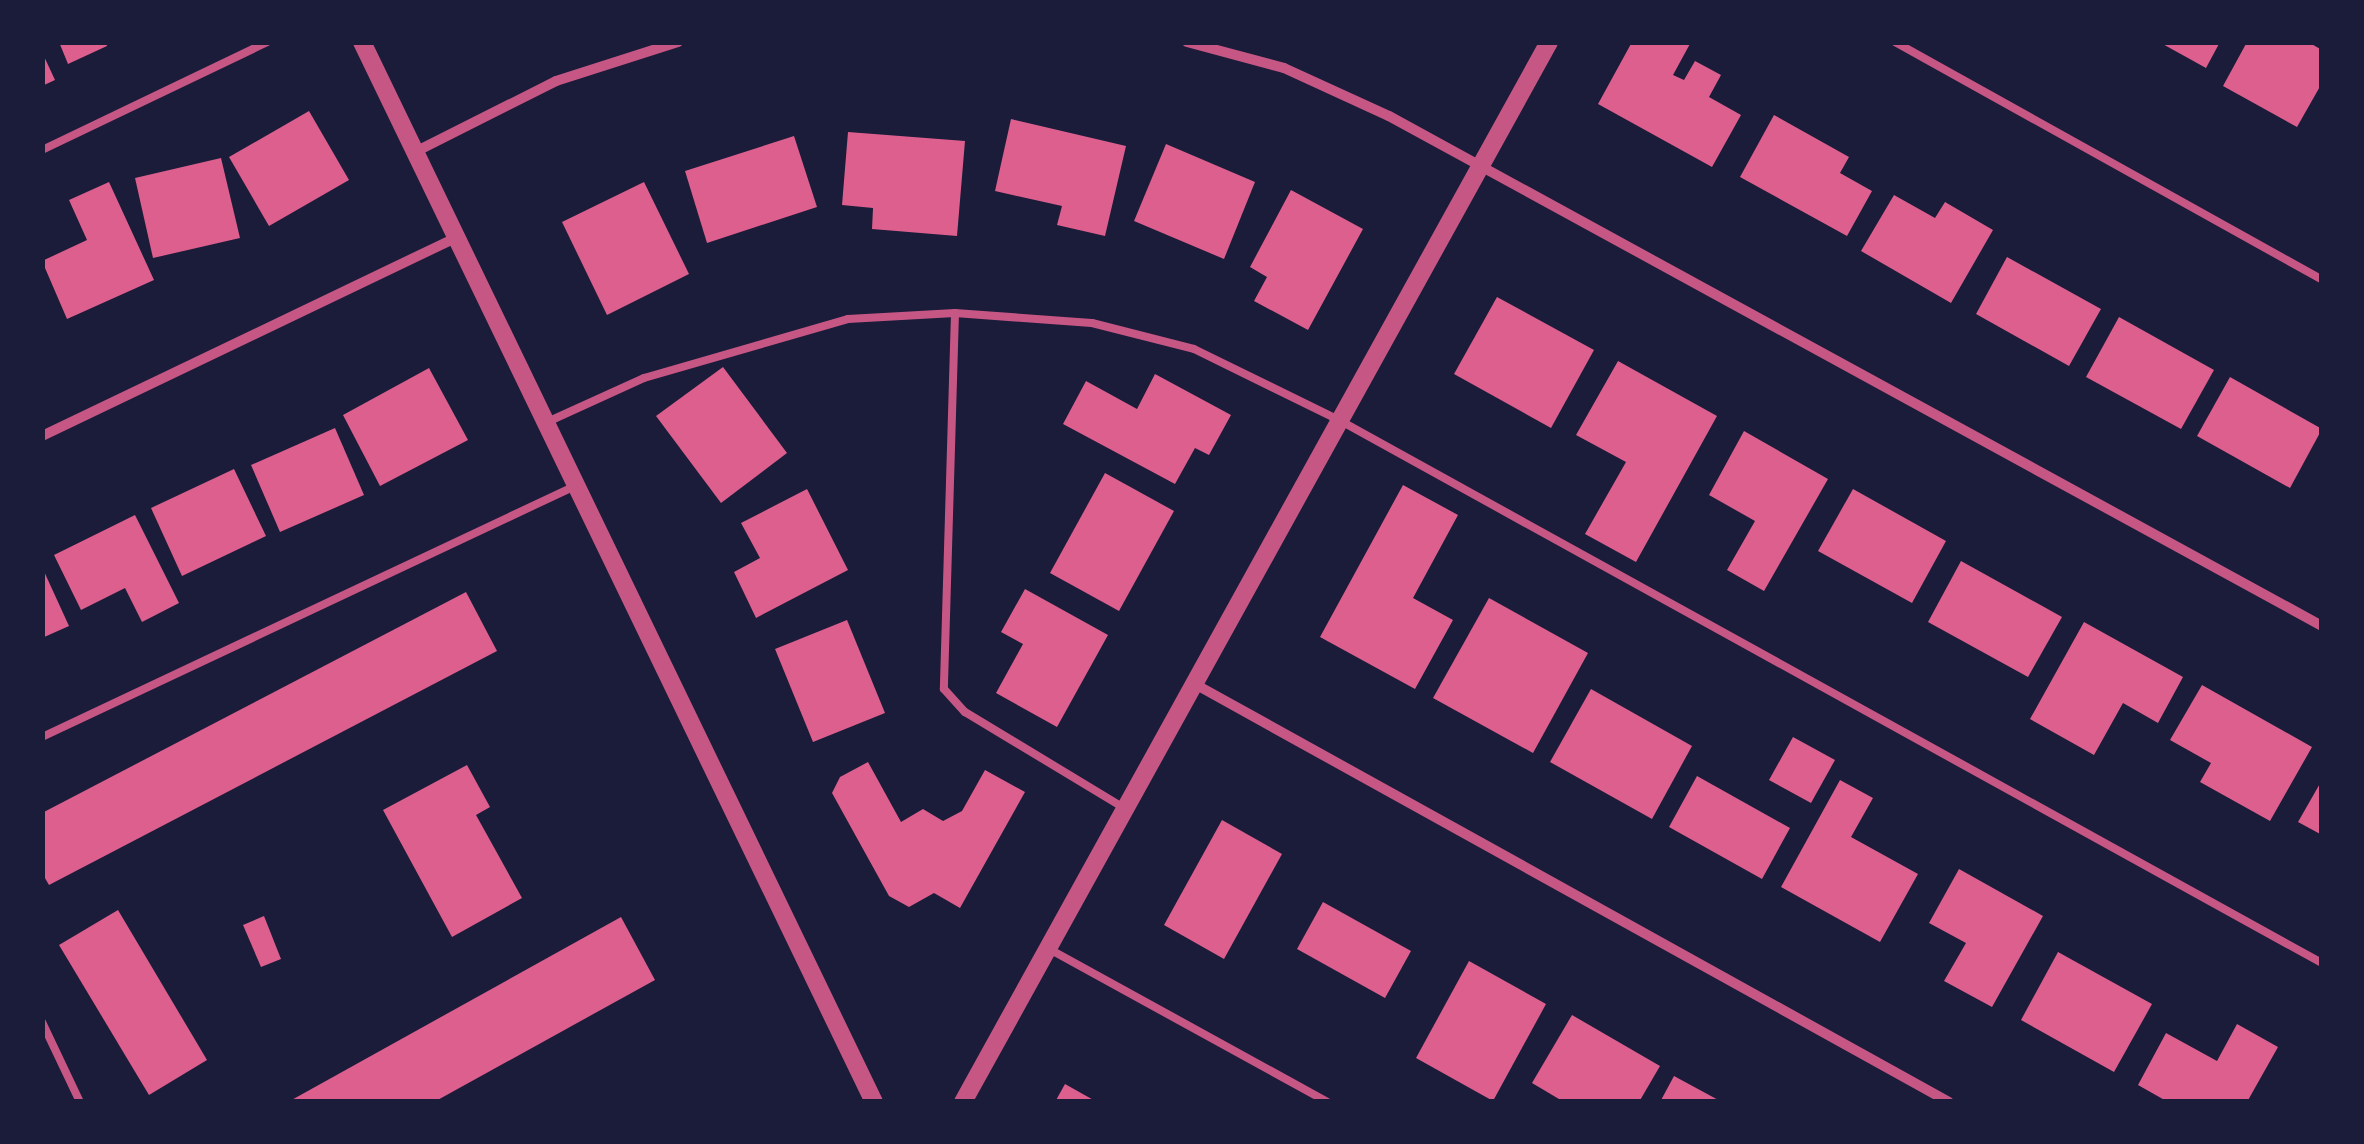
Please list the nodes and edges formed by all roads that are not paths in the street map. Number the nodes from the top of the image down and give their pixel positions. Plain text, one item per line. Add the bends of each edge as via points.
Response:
1 (266, 42) edge
2 (362, 42) edge
3 (678, 42) edge
4 (1187, 42) edge
5 (1549, 42) edge
6 (1895, 42) edge
7 (42, 150) edge
8 (415, 152) junction
9 (1480, 166) junction
10 (456, 238) junction
11 (2322, 280) edge
12 (955, 313) junction
13 (1338, 420) junction
14 (545, 422) junction
15 (42, 436) edge
16 (575, 486) junction
17 (2322, 626) edge
18 (1192, 683) junction
19 (42, 738) edge
20 (1124, 808) junction
21 (1047, 948) junction
22 (2322, 963) edge
23 (42, 1022) edge
24 (80, 1102) edge
25 (874, 1102) edge
26 (962, 1102) edge
27 (1328, 1102) edge
28 (1949, 1102) edge

1 - 7 lane
2 - 8 street
3 - 8 street via 556,81
4 - 9 street via 1284,68
5 - 9 street
6 - 11 lane
8 - 10 street
9 - 13 street
9 - 17 street
10 - 14 street
10 - 15 street
12 - 13 lane via 1092,323 1194,349
12 - 14 lane via 848,319 644,378
12 - 20 lane via 944,689 965,712
13 - 18 street
13 - 22 lane
14 - 16 street
16 - 19 lane
16 - 25 street
18 - 20 street
18 - 28 street
20 - 21 street
21 - 26 street
21 - 27 lane
23 - 24 lane

